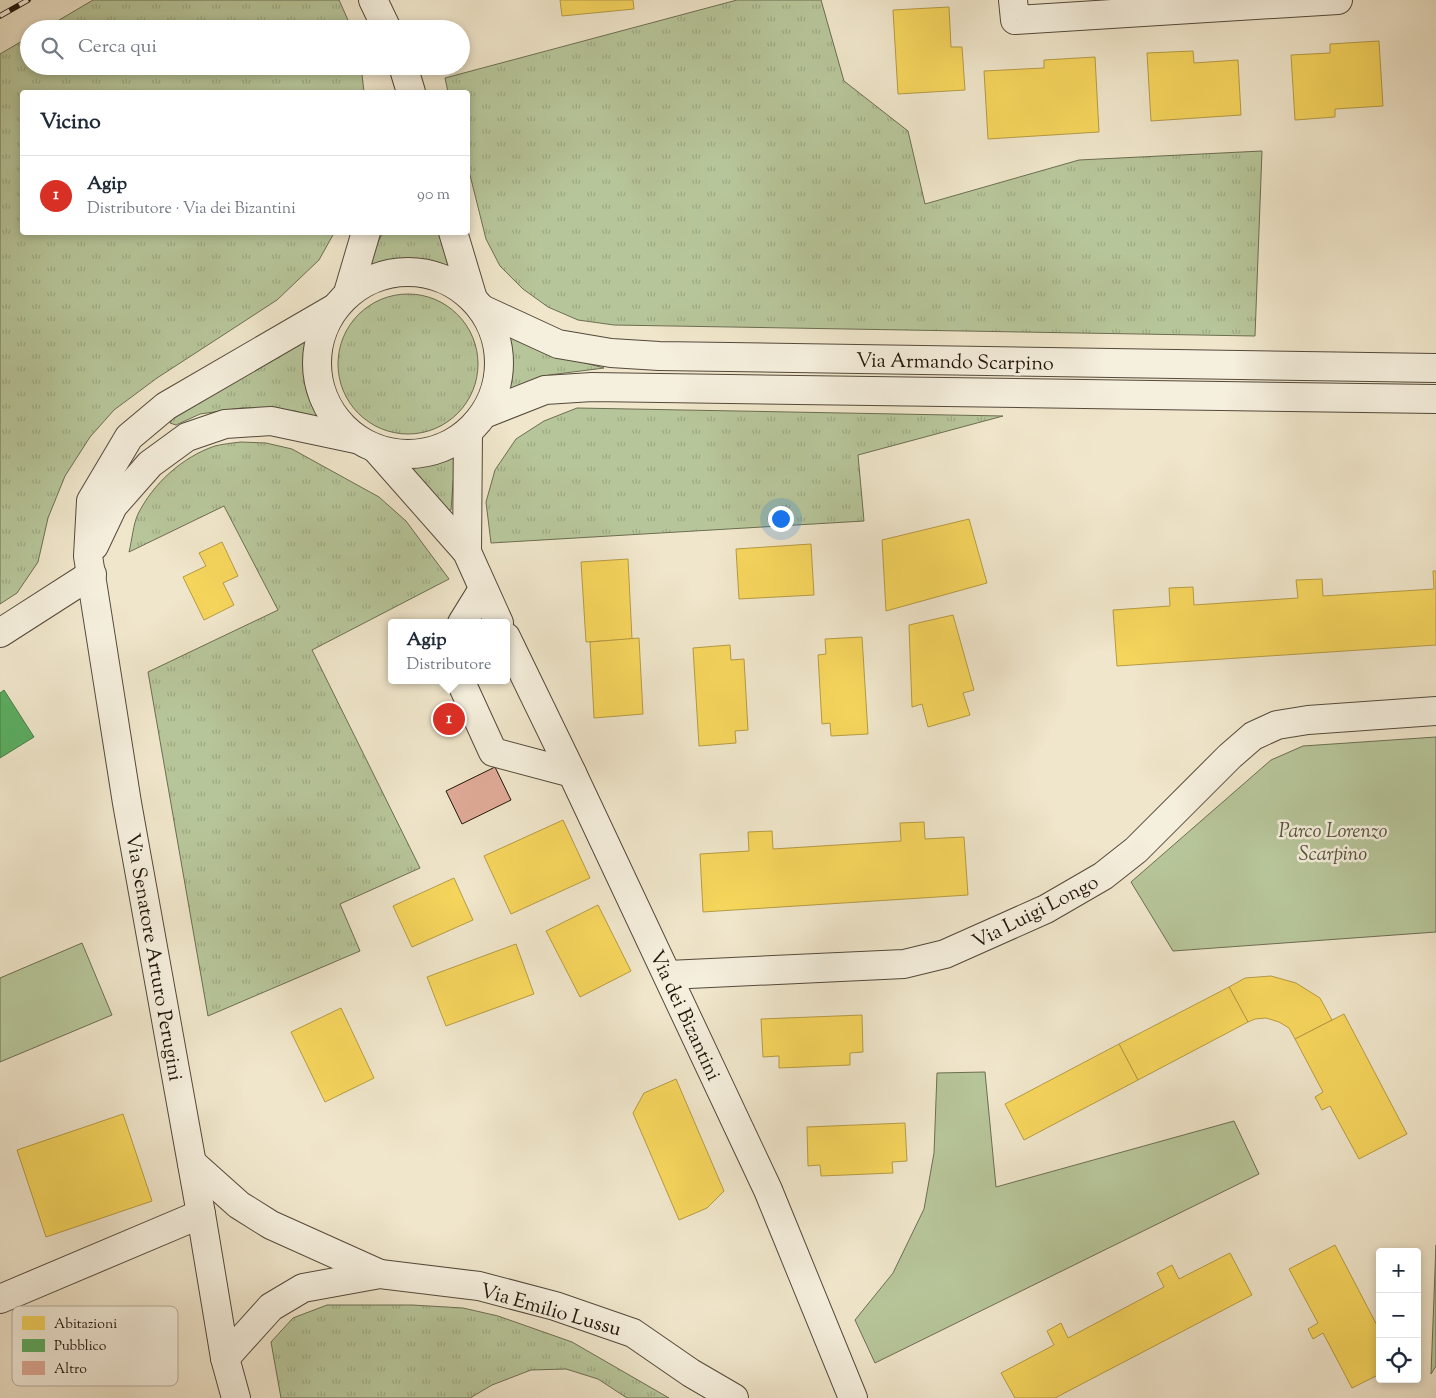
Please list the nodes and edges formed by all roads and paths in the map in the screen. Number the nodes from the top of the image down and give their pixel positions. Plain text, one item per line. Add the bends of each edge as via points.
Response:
1 (374, 0) edge
2 (1013, 0) edge
3 (1338, 0) edge
4 (383, 20) edge
5 (396, 75) edge
6 (406, 75) edge
7 (393, 90) edge
8 (410, 90) edge
9 (365, 235) edge
10 (454, 235) edge
11 (340, 301) junction
12 (478, 304) junction
13 (1436, 368) edge
14 (1436, 399) edge
15 (476, 424) junction
16 (367, 445) junction
17 (467, 552) junction
18 (90, 565) junction
19 (483, 589) junction
20 (464, 619) edge
21 (498, 619) edge
22 (0, 633) edge
23 (510, 645) edge
24 (462, 684) edge
25 (1436, 711) edge
26 (572, 773) junction
27 (668, 975) junction
28 (192, 1163) junction
29 (201, 1214) junction
30 (380, 1274) junction
31 (0, 1298) edge
32 (225, 1358) junction
33 (228, 1398) edge
34 (236, 1398) edge
35 (734, 1398) edge
36 (853, 1398) edge

1 - 4 street
2 - 3 street via 1015,20
5 - 7 street
6 - 8 street
9 - 11 street
10 - 12 street
11 - 12 street, Via Senatore Arturo Perugini via 371,279 398,272 425,273 452,282
11 - 16 street via 320,336 316,364 320,393 334,419
11 - 18 street, Via Senatore Arturo Perugini via 166,406 129,437 91,501
12 - 13 street, Via Armando Scarpino via 558,344 611,353
12 - 15 street via 495,334 500,361 496,389
14 - 15 street, Via Armando Scarpino via 592,387 545,390
15 - 16 street, Via Armando Scarpino via 452,443 434,451 406,454
15 - 17 street
16 - 17 street
16 - 18 street via 270,421 225,424 187,437 150,464 113,506
17 - 19 street
18 - 22 street
18 - 28 street, Via Senatore Arturo Perugini via 127,803
19 - 20 street
19 - 21 street
23 - 26 street, Via dei Bizantini
24 - 26 street via 493,752
25 - 27 street, Via Luigi Longo via 1308,720 1277,725 1253,736 1136,850 1103,876 1046,909 945,954 904,964
26 - 27 street, Via dei Bizantini
27 - 36 street, Via dei Bizantini via 768,1190
28 - 29 street, Via Senatore Arturo Perugini
28 - 30 street, Via Emilio Lussu via 239,1205 272,1225
29 - 31 street
29 - 32 street, Via Senatore Arturo Perugini
30 - 32 street, Via Emilio Lussu via 303,1288 271,1307
30 - 35 street, Via Emilio Lussu via 479,1286 555,1306 633,1333
32 - 33 street, Via Senatore Arturo Perugini
32 - 34 street, Via Senatore Arturo Perugini

